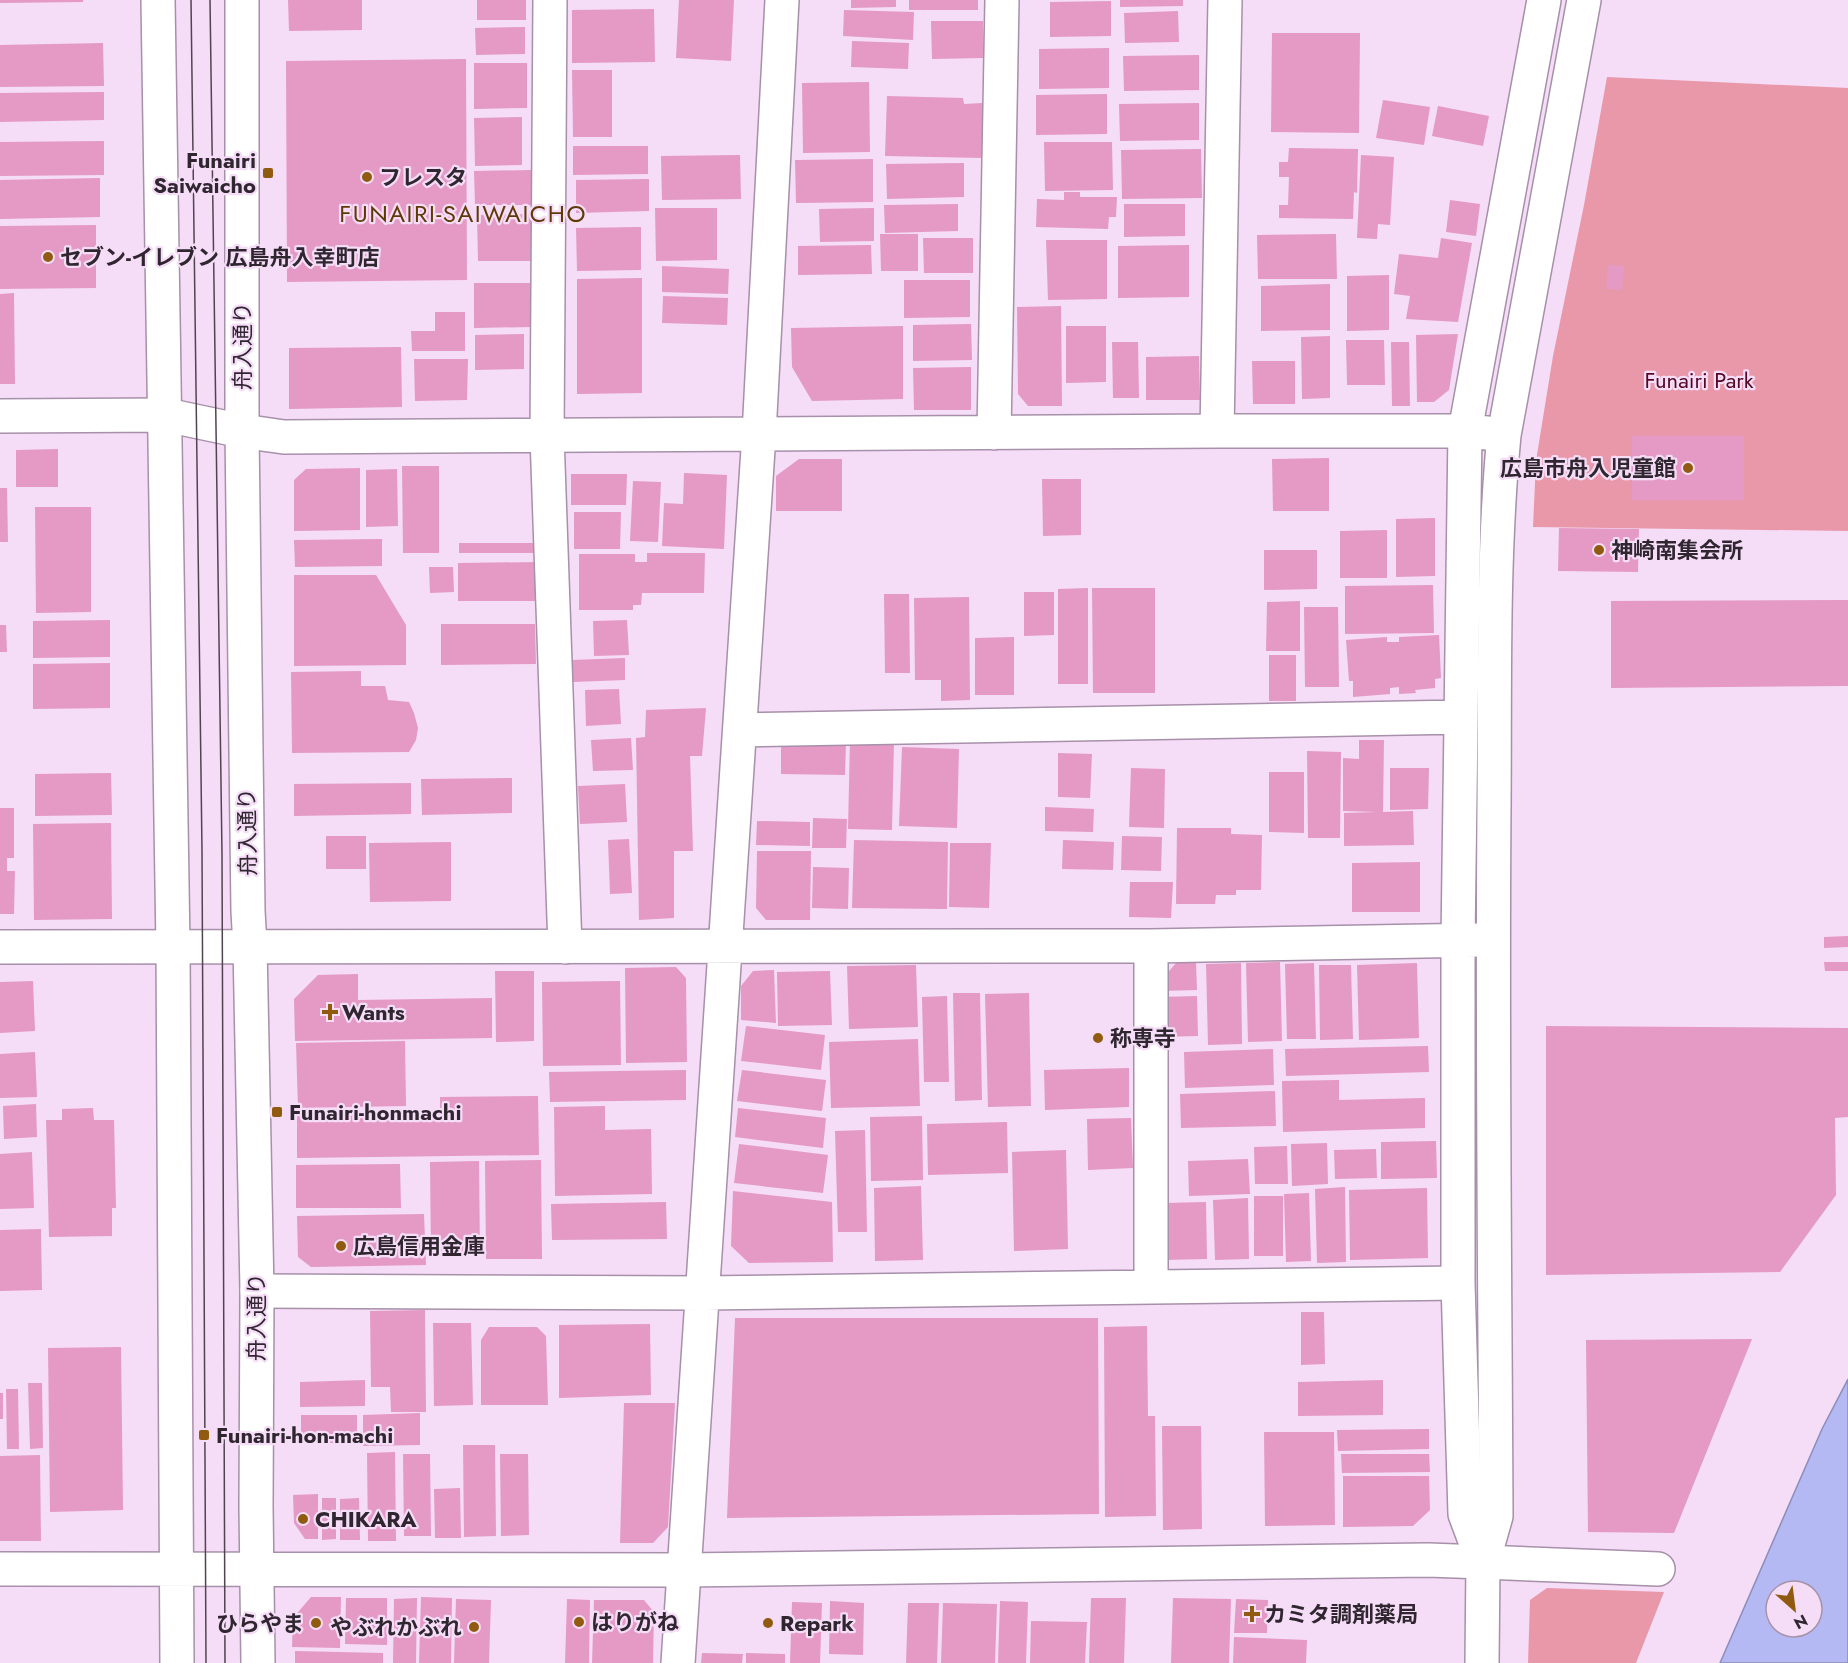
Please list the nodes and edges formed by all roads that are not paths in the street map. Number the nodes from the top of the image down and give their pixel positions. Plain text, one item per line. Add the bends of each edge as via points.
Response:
1 (158, 0) edge
2 (242, 0) edge
3 (550, 0) edge
4 (782, 0) edge
5 (1002, 0) edge
6 (1225, 0) edge
7 (1544, 0) edge
8 (1584, 0) edge
9 (166, 415) junction
10 (0, 416) edge
11 (242, 431) junction
12 (1217, 431) junction
13 (1465, 431) junction
14 (994, 433) junction
15 (759, 434) junction
16 (1504, 435) junction
17 (547, 436) junction
18 (1460, 717) junction
19 (740, 730) junction
20 (1493, 940) junction
21 (1458, 941) junction
22 (250, 946) junction
23 (1151, 946) junction
24 (0, 947) edge
25 (173, 947) junction
26 (565, 947) junction
27 (724, 948) junction
28 (1458, 1283) junction
29 (1151, 1287) junction
30 (257, 1291) junction
31 (702, 1293) junction
32 (1483, 1562) junction
33 (0, 1569) edge
34 (177, 1569) junction
35 (1658, 1569) dead end
36 (256, 1570) junction
37 (683, 1570) junction
38 (177, 1663) edge
39 (258, 1663) edge
40 (678, 1663) edge
41 (1482, 1663) edge

1 - 9 street
2 - 11 street, 舟入通り
3 - 17 street
4 - 15 street
5 - 14 street
6 - 12 street
7 - 13 street
8 - 16 street
9 - 10 street
9 - 11 street
9 - 25 street
11 - 17 street via 284,437
11 - 22 street, 舟入通り
12 - 13 street
12 - 14 street
13 - 16 street
13 - 18 street
14 - 15 street
15 - 17 street
15 - 19 street
16 - 20 street via 1495,591
17 - 26 street
18 - 19 street
18 - 21 street
19 - 27 street
20 - 21 street
20 - 32 street via 1496,1515
21 - 23 street
21 - 28 street
22 - 25 street
22 - 26 street
22 - 30 street, 舟入通り
23 - 27 street
23 - 29 street
24 - 25 street
25 - 34 street
26 - 27 street
27 - 31 street
28 - 29 street
28 - 32 street via 1464,1514
29 - 31 street
30 - 31 street
30 - 36 street, 舟入通り
31 - 37 street
32 - 35 street
32 - 37 street
32 - 41 street
33 - 34 street
34 - 36 street
34 - 38 street
36 - 37 street
36 - 39 street, 舟入通り
37 - 40 street

